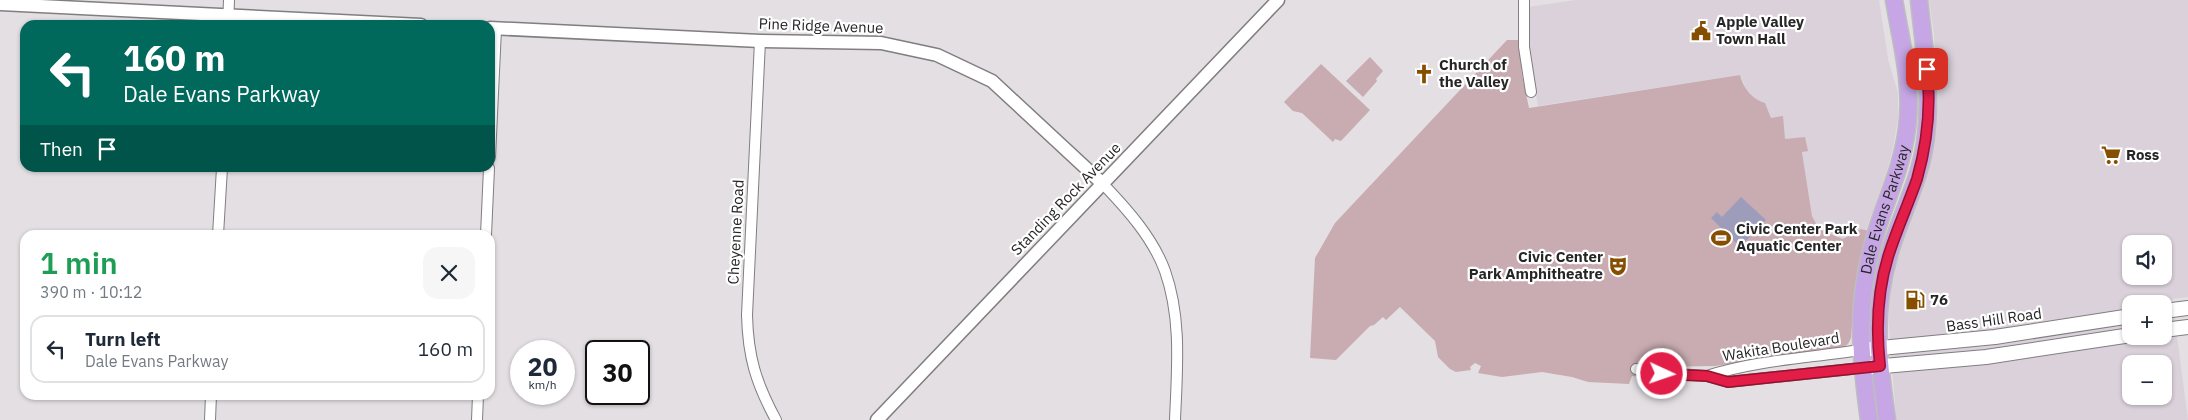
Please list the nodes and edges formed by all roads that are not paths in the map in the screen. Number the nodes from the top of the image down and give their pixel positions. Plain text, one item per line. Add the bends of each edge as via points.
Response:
1 (229, 0) edge
2 (1278, 0) edge
3 (1524, 0) edge
4 (1894, 0) edge
5 (1919, 0) edge
6 (0, 4) edge
7 (228, 20) edge
8 (495, 28) edge
9 (760, 41) junction
10 (1530, 92) dead end
11 (222, 172) edge
12 (490, 172) edge
13 (1103, 184) junction
14 (218, 230) edge
15 (486, 230) edge
16 (2188, 308) edge
17 (2172, 310) edge
18 (2122, 317) edge
19 (2188, 327) edge
20 (2172, 329) edge
21 (2122, 335) edge
22 (1878, 348) junction
23 (1860, 350) junction
24 (1880, 366) junction
25 (1862, 368) junction
26 (1636, 369) dead end
27 (1707, 376) junction
28 (211, 400) edge
29 (478, 400) edge
30 (210, 420) edge
31 (477, 420) edge
32 (776, 420) edge
33 (877, 420) edge
34 (1175, 420) edge
35 (1869, 420) edge
36 (1887, 420) edge

1 - 7 street
2 - 13 street, Standing Rock Avenue
3 - 10 street via 1524,47
4 - 23 main road, Dale Evans Parkway via 1909,96 1907,127 1900,166 1867,268
5 - 22 main road, Dale Evans Parkway via 1929,88 1925,144 1917,177 1888,258 1878,305
6 - 7 street
8 - 9 street, Pine Ridge Avenue
9 - 13 street, Pine Ridge Avenue via 881,44 937,55 992,81
9 - 32 street, Cheyenne Road via 748,344 758,382
11 - 14 street
12 - 15 street
13 - 33 street, Standing Rock Avenue
13 - 34 street via 1129,211 1165,270 1177,320
16 - 17 main road
18 - 22 main road, Bass Hill Road via 1995,337
19 - 20 main road
21 - 24 main road via 1986,357
22 - 23 main road, Bass Hill Road
22 - 24 main road, Dale Evans Parkway
23 - 25 main road, Dale Evans Parkway
23 - 27 street, Wakita Boulevard via 1730,368
24 - 25 main road
24 - 36 main road, Dale Evans Parkway
25 - 27 street, Wakita Boulevard via 1728,382
25 - 35 main road, Dale Evans Parkway
26 - 27 street, Wakita Boulevard
28 - 30 street
29 - 31 street

